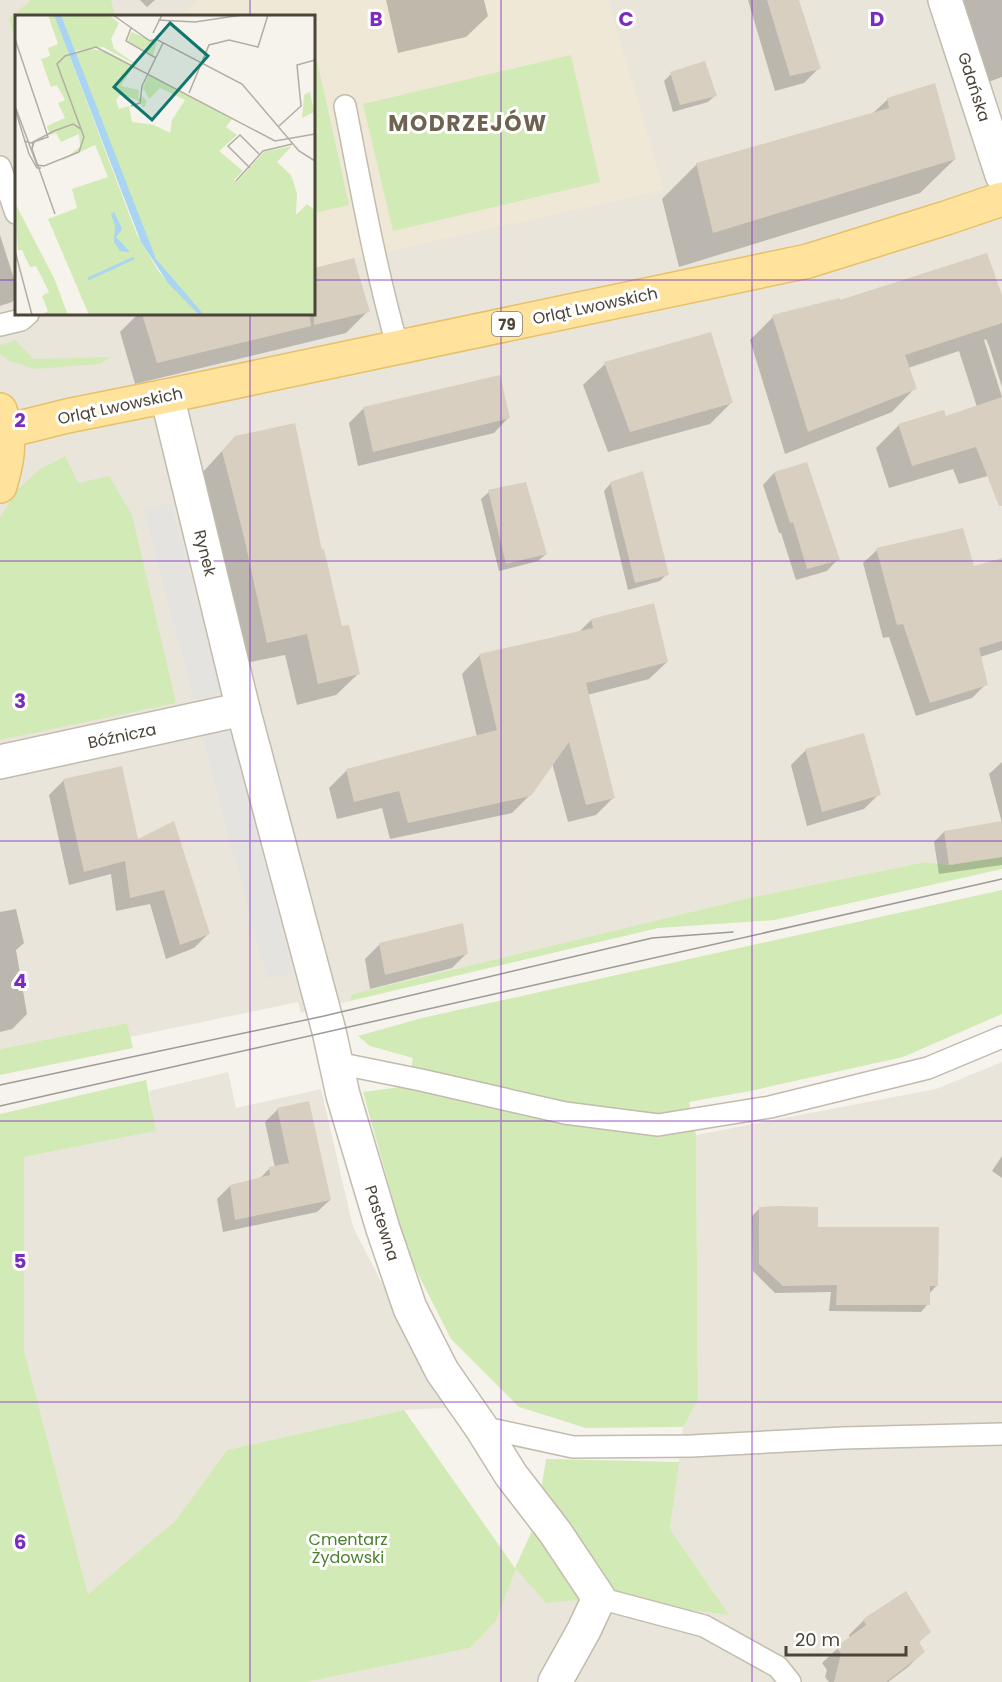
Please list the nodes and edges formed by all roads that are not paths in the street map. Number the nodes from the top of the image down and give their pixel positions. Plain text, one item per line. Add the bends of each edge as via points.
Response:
1 (945, 0) edge
2 (345, 106) dead end
3 (0, 167) edge
4 (1002, 175) edge
5 (1002, 198) edge
6 (15, 210) edge
7 (27, 315) edge
8 (0, 325) edge
9 (398, 348) junction
10 (167, 396) junction
11 (4, 421) edge
12 (0, 486) edge
13 (243, 709) junction
14 (0, 762) edge
15 (1002, 1037) edge
16 (337, 1063) junction
17 (481, 1427) junction
18 (1002, 1434) edge
19 (599, 1598) junction
20 (555, 1682) edge
21 (790, 1682) edge

1 - 4 street, Gdańska
2 - 9 lane via 382,289
3 - 6 lane
5 - 9 main road, Orląt Lwowskich / 79 via 808,261
7 - 8 lane
9 - 10 main road, Orląt Lwowskich / 79
10 - 11 main road, Orląt Lwowskich / 79 via 67,416
10 - 13 street, Rynek
11 - 12 main road, 79 via 8,459
13 - 14 street, Bóźnicza
13 - 16 street, Pastewna
15 - 16 lane via 928,1068 770,1107 658,1125 565,1113
16 - 17 street, Pastewna via 343,1095 410,1308 442,1371
17 - 18 lane via 573,1447
17 - 19 street, Pastewna
19 - 20 street
19 - 21 lane via 704,1626 778,1667

